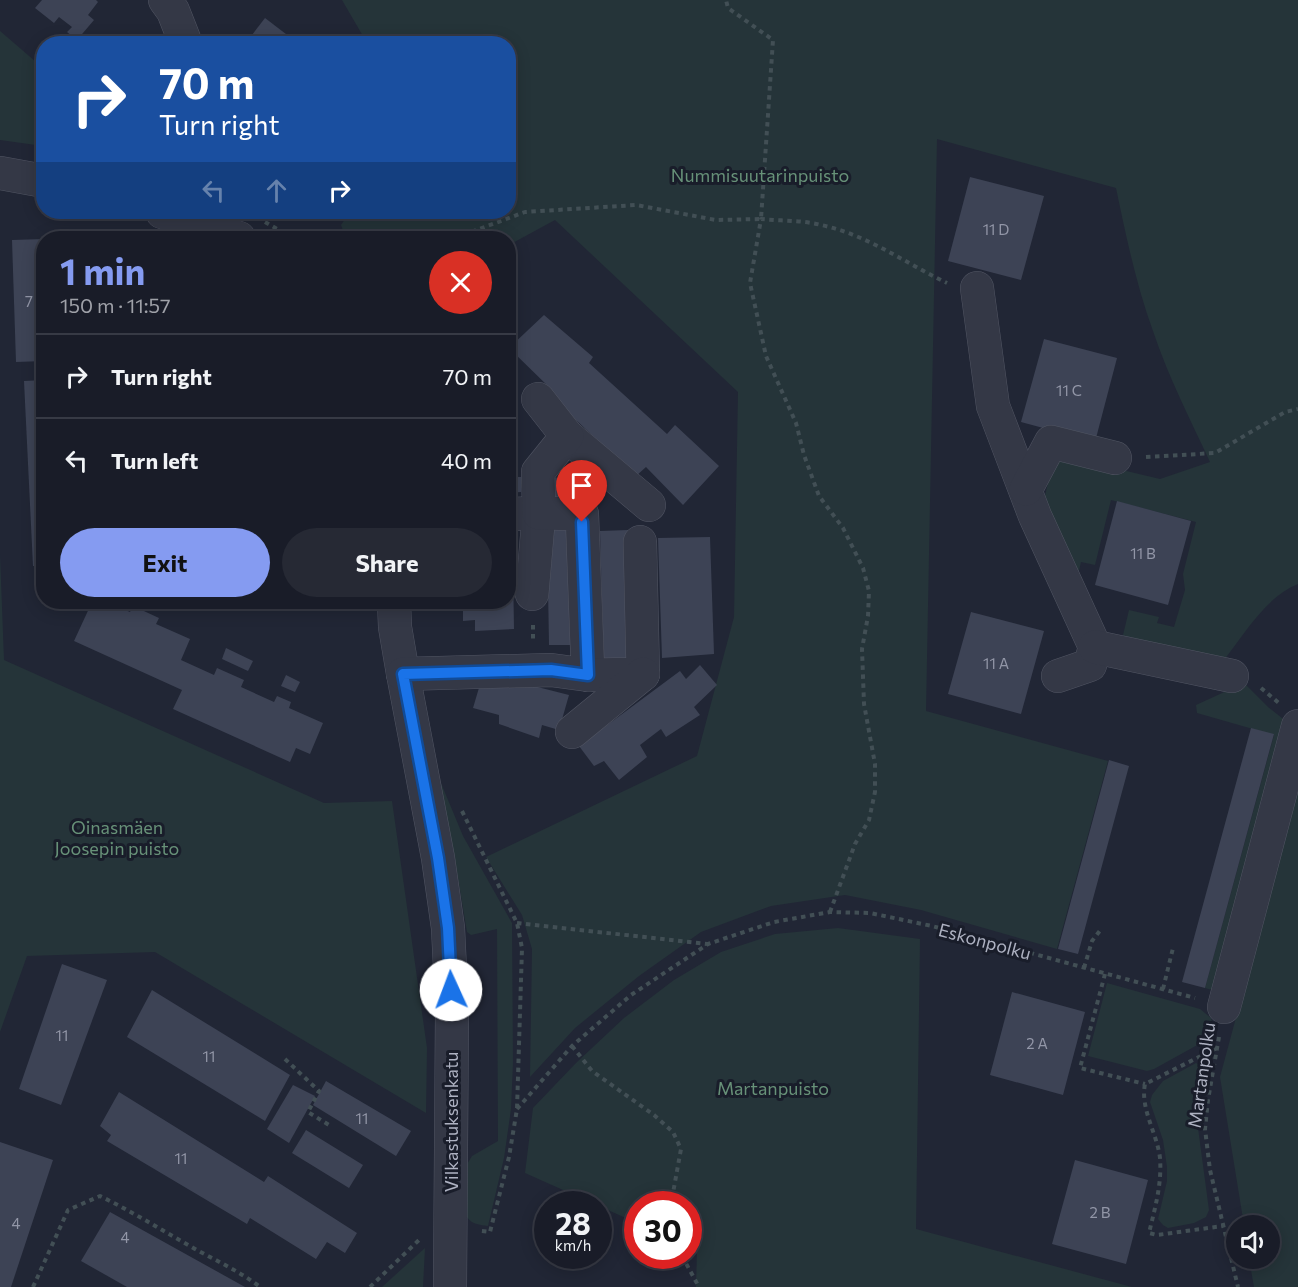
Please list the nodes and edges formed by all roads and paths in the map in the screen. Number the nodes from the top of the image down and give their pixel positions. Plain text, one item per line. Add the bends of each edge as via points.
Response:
1 (165, 0) edge
2 (726, 0) edge
3 (183, 36) edge
4 (0, 173) edge
5 (36, 180) edge
6 (516, 215) edge
7 (191, 219) edge
8 (506, 219) edge
9 (761, 219) junction
10 (221, 231) edge
11 (474, 231) edge
12 (977, 288) joint
13 (538, 399) dead end
14 (1298, 409) edge
15 (567, 436) junction
16 (1115, 458) joint
17 (1026, 489) junction
18 (649, 505) dead end
19 (524, 514) edge
20 (640, 542) dead end
21 (532, 594) dead end
22 (394, 609) edge
23 (1095, 646) junction
24 (403, 674) junction
25 (643, 674) junction
26 (588, 675) junction
27 (1058, 676) dead end
28 (1232, 676) joint
29 (1291, 716) edge
30 (572, 732) dead end
31 (830, 912) junction
32 (1102, 928) dead end
33 (708, 945) junction
34 (1173, 948) dead end
35 (1084, 968) junction
36 (1105, 974) junction
37 (1162, 989) junction
38 (1224, 1007) junction
39 (572, 1046) junction
40 (1217, 1047) junction
41 (285, 1059) dead end
42 (1145, 1084) junction
43 (517, 1109) junction
44 (330, 1125) dead end
45 (673, 1191) edge
46 (1223, 1226) junction
47 (490, 1232) dead end
48 (424, 1234) dead end
49 (689, 1269) edge
50 (33, 1287) edge
51 (260, 1287) edge
52 (370, 1287) edge
53 (450, 1287) edge
54 (699, 1287) edge
55 (1238, 1287) edge

1 - 3 street
2 - 9 path via 728,8 773,40
4 - 5 street
6 - 9 path via 636,205 716,220
7 - 10 street
8 - 11 path
9 - 12 path via 820,224 860,237 951,285
9 - 31 path via 750,283 766,356 796,423 819,496 843,528 863,568 869,591 862,649 875,792 868,820
12 - 17 street via 993,406
13 - 15 street
14 - 16 path via 1215,453
15 - 18 street
15 - 19 street via 538,472
16 - 17 street via 1051,442
17 - 23 street
19 - 21 street
19 - 26 street via 582,514
20 - 25 street
22 - 24 street, Vilkastuksenkatu
23 - 27 street via 1090,665
23 - 28 street
24 - 26 street via 551,670
24 - 53 street, Vilkastuksenkatu via 448,928 452,1010
25 - 26 street
25 - 30 street
28 - 29 path via 1253,682
29 - 38 street
31 - 33 path, Eskonpolku via 774,922
31 - 35 path, Eskonpolku via 870,913 932,926
32 - 35 path via 1092,941
33 - 39 path, Eskonpolku via 631,995
33 - 43 path via 517,923 522,948
34 - 37 path
35 - 36 path, Eskonpolku
36 - 37 path, Eskonpolku
36 - 42 path via 1080,1068
37 - 38 path, Eskonpolku
38 - 40 path, Martanpolku
39 - 43 path, Eskonpolku
39 - 45 path via 592,1071 673,1132 681,1149
40 - 42 path
40 - 46 path, Martanpolku via 1205,1129
41 - 44 path via 319,1091 308,1112
42 - 46 path via 1143,1095 1160,1156 1161,1181 1149,1233
43 - 47 path
46 - 55 path, Martanpolku
48 - 52 path
49 - 54 path
50 - 51 path via 68,1210 100,1196

